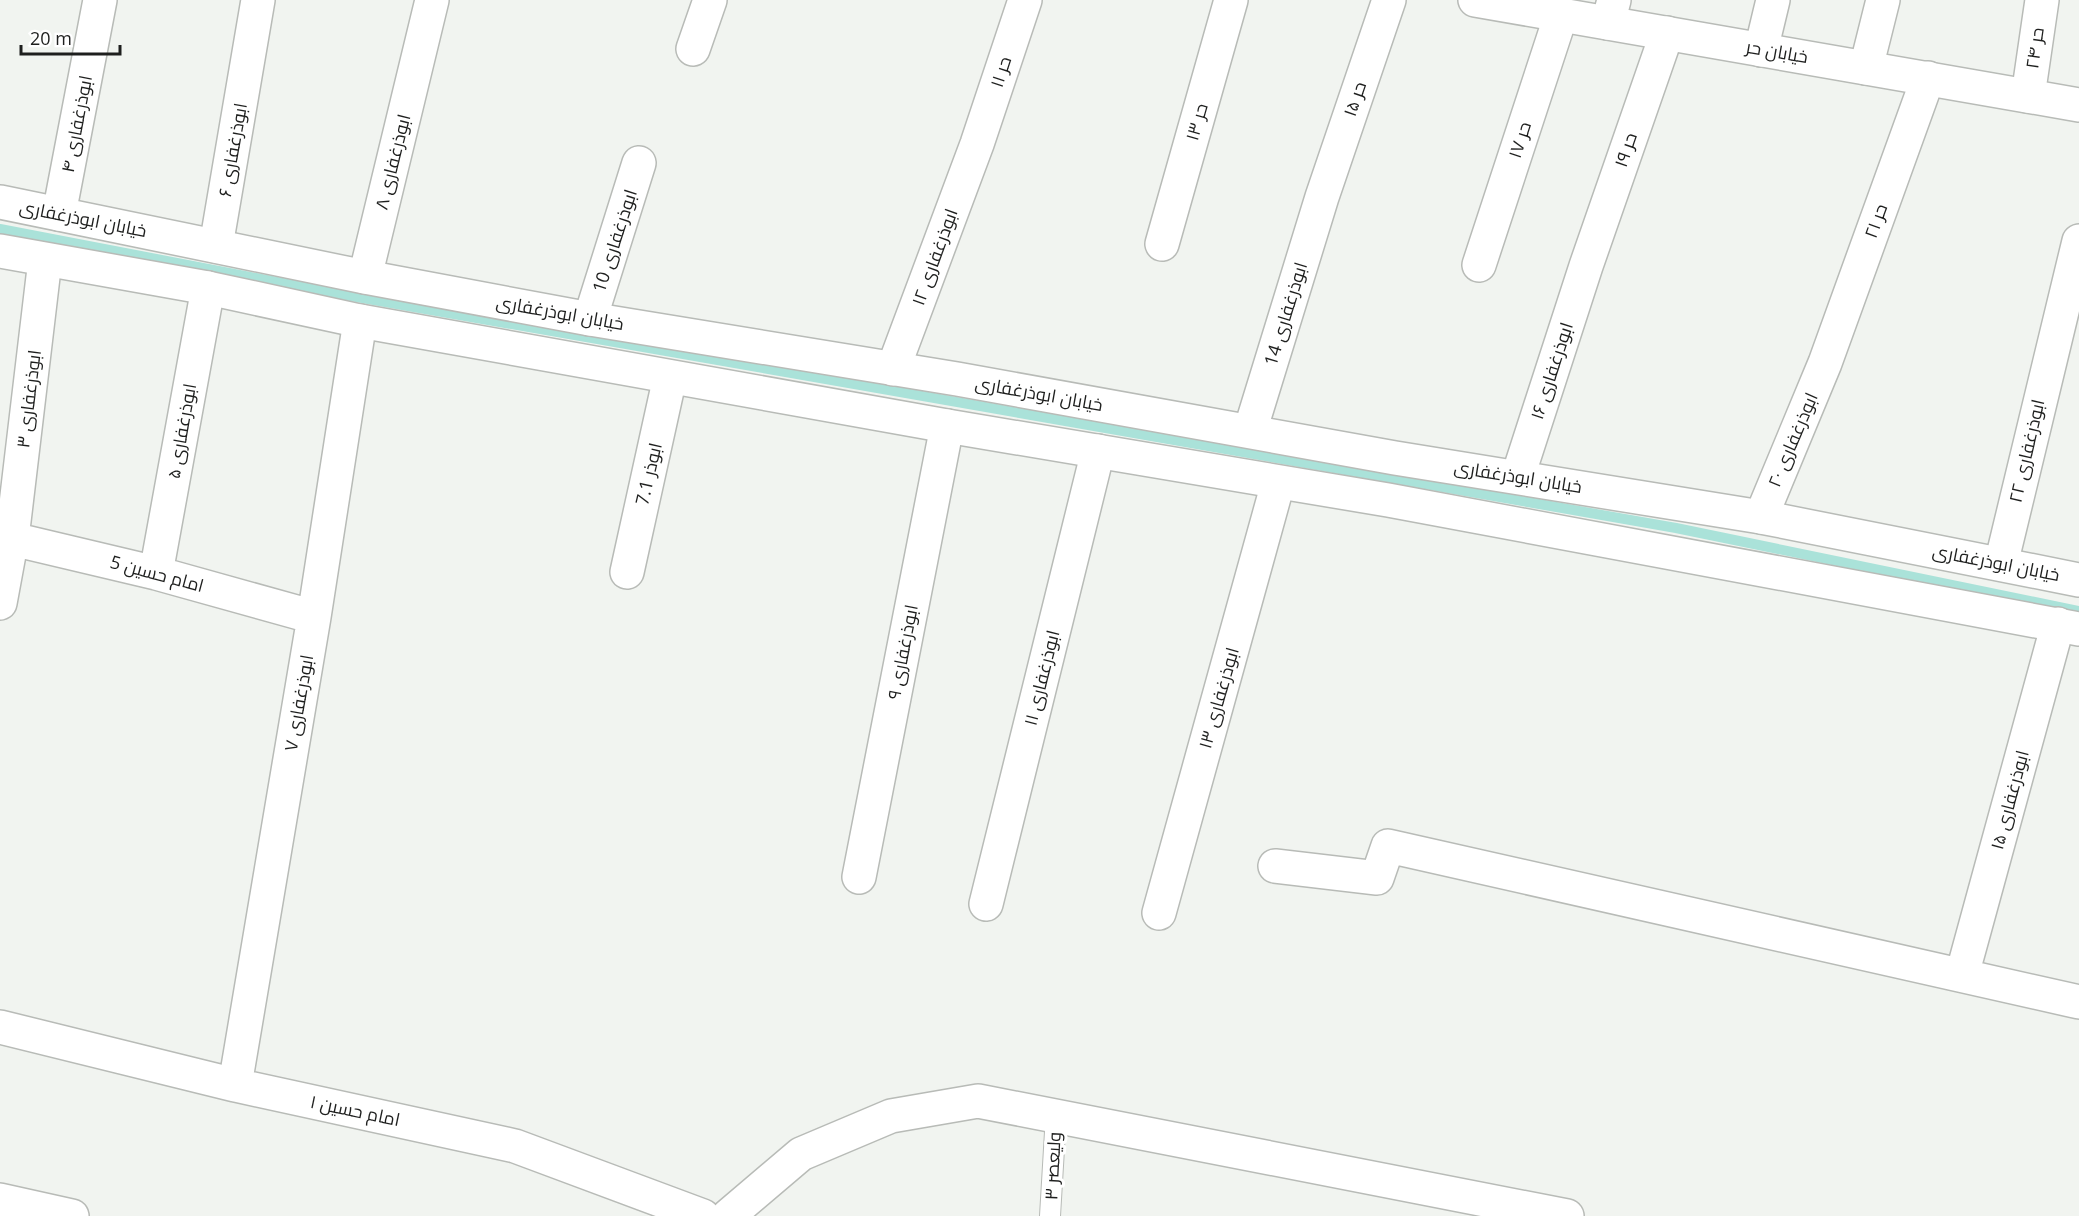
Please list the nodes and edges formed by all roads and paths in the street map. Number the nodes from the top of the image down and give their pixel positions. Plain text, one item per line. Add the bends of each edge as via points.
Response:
1 (100, 0) edge
2 (258, 0) edge
3 (432, 0) edge
4 (710, 0) edge
5 (1025, 0) edge
6 (1232, 0) edge
7 (1389, 0) edge
8 (1475, 0) edge
9 (1773, 0) edge
10 (1883, 0) edge
11 (2042, 0) edge
12 (1611, 12) edge
13 (1561, 15) junction
14 (1667, 33) junction
15 (693, 49) dead end
16 (1761, 50) junction
17 (1866, 68) junction
18 (1928, 78) junction
19 (2028, 96) junction
20 (2079, 105) edge
21 (977, 144) joint
22 (639, 163) dead end
23 (1322, 197) joint
24 (0, 202) edge
25 (59, 214) junction
26 (2079, 241) edge
27 (1162, 244) dead end
28 (216, 246) junction
29 (0, 251) edge
30 (45, 260) junction
31 (1479, 265) dead end
32 (1586, 266) joint
33 (365, 277) junction
34 (208, 288) junction
35 (590, 318) junction
36 (360, 321) junction
37 (1825, 363) joint
38 (893, 369) junction
39 (670, 376) junction
40 (947, 426) junction
41 (1250, 431) junction
42 (1098, 452) junction
43 (1395, 460) junction
44 (1518, 476) junction
45 (1278, 483) junction
46 (1389, 497) junction
47 (1761, 517) junction
48 (6, 537) edge
49 (2001, 564) junction
50 (627, 572) dead end
51 (156, 573) junction
52 (2079, 580) edge
53 (0, 603) edge
54 (314, 617) junction
55 (2068, 626) edge
56 (1275, 866) dead end
57 (859, 877) dead end
58 (986, 904) dead end
59 (1159, 913) dead end
60 (1962, 975) junction
61 (2079, 1002) edge
62 (0, 1028) edge
63 (235, 1084) junction
64 (1056, 1115) junction
65 (0, 1200) edge
66 (72, 1216) edge
67 (703, 1216) edge
68 (728, 1216) edge
69 (1050, 1216) edge
70 (1567, 1216) edge

1 - 25 street, ابوذرغفاری ۴
2 - 28 street, ابوذرغفاری ۶
3 - 33 street, ابوذرغفاری ۸
4 - 15 street
5 - 21 street, حر ۱۱
6 - 27 street, حر ۱۳
7 - 23 street, حر ۱۵
8 - 13 street, خیابان حر
9 - 16 street
10 - 17 street
11 - 19 street, حر ۲۴
12 - 13 street, خیابان حر
12 - 14 street, خیابان حر
13 - 31 street, حر ۱۷
14 - 16 street, خیابان حر
14 - 32 street, حر ۱۹
16 - 17 street, خیابان حر
17 - 18 street, خیابان حر
18 - 19 street, خیابان حر
18 - 37 street, حر ۲۱
19 - 20 street, خیابان حر
21 - 38 street, ابوذرغفاری ۱۲
22 - 35 street, ابوذرغفاری 10
23 - 41 street, ابوذرغفاری 14
24 - 25 street, خیابان ابوذرغفاری
25 - 28 street, خیابان ابوذرغفاری
26 - 49 street, ابوذرغفاری ۲۲
28 - 33 street, خیابان ابوذرغفاری
29 - 30 street
30 - 34 street
30 - 48 street, ابوذرغفاری ۳
32 - 44 street, ابوذرغفاری ۱۶
33 - 35 street, خیابان ابوذرغفاری
34 - 36 street
34 - 51 street, ابوذرغفاری ۵
35 - 38 street, خیابان ابوذرغفاری
36 - 39 street
36 - 54 street, ابوذرغفاری ۷
37 - 47 street, ابوذرغفاری ۲۰
38 - 41 street, خیابان ابوذرغفاری
39 - 40 street
39 - 50 street, ابوذر 7.1
40 - 42 street
40 - 57 street, ابوذرغفاری ۹
41 - 43 street, خیابان ابوذرغفاری
42 - 45 street
42 - 58 street, ابوذرغفاری ۱۱
43 - 44 street, خیابان ابوذرغفاری
43 - 46 street
44 - 47 street, خیابان ابوذرغفاری
45 - 46 street
45 - 59 street, ابوذرغفاری ۱۳
46 - 55 street
47 - 49 street, خیابان ابوذرغفاری
48 - 51 street, امام حسین 5
48 - 53 street, ابوذرغفاری ۳
49 - 52 street, خیابان ابوذرغفاری
51 - 54 street, امام حسین 5
54 - 63 street, ابوذرغفاری ۷
55 - 60 street, ابوذرغفاری ۱۵
56 - 60 street via 1377,878 1388,846
60 - 61 street
62 - 63 street, امام حسین ۱
63 - 67 street, امام حسین ۱ via 515,1146
64 - 68 street via 978,1101 891,1116 801,1154
64 - 69 lane, ولیعصر ۳
64 - 70 street
65 - 66 street

